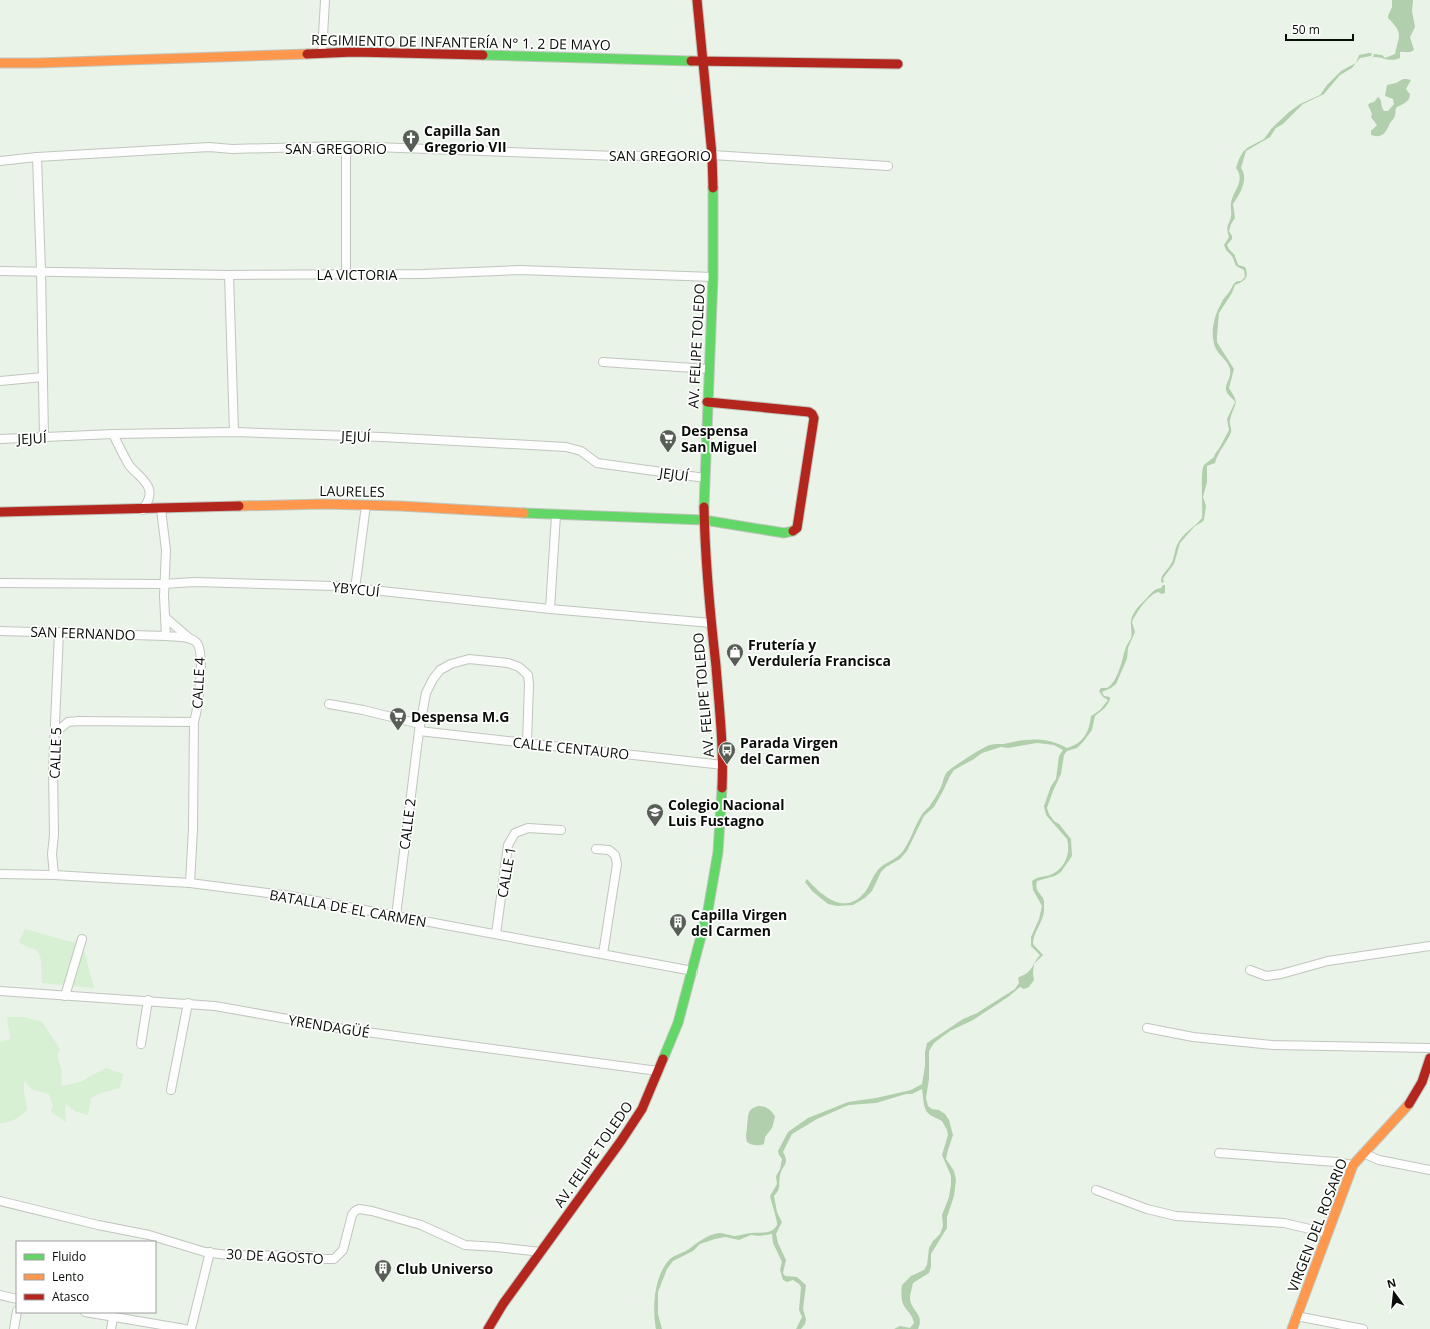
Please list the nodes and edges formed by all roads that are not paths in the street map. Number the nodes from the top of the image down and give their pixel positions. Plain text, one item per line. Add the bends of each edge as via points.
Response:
1 (325, 0) edge
2 (697, 0) edge
3 (322, 53) junction
4 (702, 61) junction
5 (0, 63) edge
6 (898, 64) dead end
7 (346, 146) junction
8 (712, 155) junction
9 (37, 157) junction
10 (0, 161) edge
11 (888, 166) dead end
12 (0, 271) edge
13 (41, 271) junction
14 (346, 273) junction
15 (229, 275) junction
16 (713, 277) junction
17 (603, 362) dead end
18 (709, 369) junction
19 (43, 377) junction
20 (0, 381) edge
21 (707, 402) junction
22 (234, 432) junction
23 (113, 434) junction
24 (44, 438) junction
25 (0, 439) edge
26 (705, 478) junction
27 (366, 505) junction
28 (161, 509) junction
29 (143, 510) junction
30 (0, 512) edge
31 (556, 515) junction
32 (704, 520) junction
33 (0, 583) edge
34 (164, 584) junction
35 (355, 589) junction
36 (550, 609) junction
37 (166, 618) junction
38 (711, 623) junction
39 (0, 631) edge
40 (59, 632) junction
41 (166, 636) junction
42 (189, 638) junction
43 (329, 704) dead end
44 (194, 722) junction
45 (420, 728) junction
46 (56, 732) junction
47 (528, 743) junction
48 (723, 765) junction
49 (561, 830) dead end
50 (596, 849) dead end
51 (0, 874) edge
52 (54, 875) junction
53 (190, 883) junction
54 (396, 916) junction
55 (496, 934) junction
56 (82, 939) dead end
57 (1430, 946) edge
58 (603, 954) junction
59 (1250, 970) dead end
60 (693, 971) junction
61 (0, 991) edge
62 (65, 996) junction
63 (148, 1000) junction
64 (188, 1003) junction
65 (1146, 1028) dead end
66 (141, 1044) dead end
67 (1430, 1048) edge
68 (1430, 1058) edge
69 (658, 1071) junction
70 (171, 1090) dead end
71 (1219, 1153) dead end
72 (1363, 1153) junction
73 (1353, 1165) junction
74 (1430, 1170) edge
75 (1096, 1190) dead end
76 (0, 1201) edge
77 (1327, 1232) junction
78 (210, 1252) junction
79 (541, 1252) junction
80 (0, 1295) edge
81 (16, 1299) edge
82 (17, 1313) edge
83 (90, 1313) edge
84 (1296, 1316) junction
85 (113, 1318) junction
86 (14, 1329) edge
87 (111, 1329) edge
88 (185, 1329) edge
89 (191, 1329) edge
90 (488, 1329) edge
91 (1292, 1329) edge
92 (1363, 1329) edge

1 - 3 street
2 - 4 street, AV. FELIPE TOLEDO
3 - 4 street, REGIMIENTO DE INFANTERÍA N° 1. 2 DE MAYO
3 - 5 street, REGIMIENTO DE INFANTERÍA N° 1. 2 DE MAYO
4 - 6 street, REGIMIENTO DE INFANTERÍA N° 1. 2 DE MAYO
4 - 8 street, AV. FELIPE TOLEDO
7 - 8 street, SAN GREGORIO via 617,156
7 - 9 street, SAN GREGORIO via 232,149 209,147
7 - 14 street
8 - 11 street, SAN GREGORIO
8 - 16 street, AV. FELIPE TOLEDO
9 - 10 street, SAN GREGORIO
9 - 13 street
12 - 13 street, LA VICTORIA
13 - 15 street, LA VICTORIA
13 - 19 street
14 - 15 street, LA VICTORIA
14 - 16 street, LA VICTORIA via 423,274 520,270
15 - 22 street
16 - 18 street, AV. FELIPE TOLEDO
17 - 18 street
18 - 21 street, AV. FELIPE TOLEDO
19 - 20 street
19 - 24 street
21 - 26 street, AV. FELIPE TOLEDO
21 - 32 street, LAURELES via 809,412 814,418 797,528 784,533
22 - 23 street, JEJUÍ
22 - 26 street, JEJUÍ via 566,447 581,451 597,463
23 - 24 street, JEJUÍ
23 - 29 street via 129,465 146,482 149,500
24 - 25 street, JEJUÍ
26 - 32 street, AV. FELIPE TOLEDO
27 - 28 street, LAURELES
27 - 31 street, LAURELES
27 - 35 street
28 - 29 street, LAURELES
28 - 34 street via 166,550
29 - 30 street, LAURELES
31 - 32 street, LAURELES
31 - 36 street
32 - 38 street, AV. FELIPE TOLEDO
33 - 34 street, YBYCUÍ
34 - 35 street, YBYCUÍ via 194,582 335,586
34 - 37 street
35 - 36 street, YBYCUÍ
36 - 38 street, YBYCUÍ
37 - 41 street
37 - 42 street
38 - 48 street, AV. FELIPE TOLEDO
39 - 40 street, SAN FERNANDO
40 - 41 street, SAN FERNANDO
40 - 46 street, CALLE 5
41 - 42 street, CALLE 4
42 - 44 street, CALLE 4 via 197,642 200,649 201,686
43 - 45 street, CALLE CENTAURO via 362,710
44 - 46 street via 78,720 68,722
44 - 53 street, CALLE 4 via 194,829
45 - 47 street, CALLE CENTAURO
45 - 47 street, CALLE 2 via 426,693 440,670 469,659 508,664 519,667 528,675
45 - 54 street, CALLE 2
46 - 52 street, CALLE 5 via 53,770
47 - 48 street, CALLE CENTAURO
48 - 60 street, AV. FELIPE TOLEDO via 718,852 708,910
49 - 55 street, CALLE 1 via 528,828 515,833 508,845
50 - 58 street via 609,850 615,855 617,864
51 - 52 street, BATALLA DE EL CARMEN
52 - 53 street, BATALLA DE EL CARMEN
53 - 54 street, BATALLA DE EL CARMEN via 284,895
54 - 55 street, BATALLA DE EL CARMEN
55 - 58 street, BATALLA DE EL CARMEN
56 - 62 street
57 - 59 street via 1328,961 1281,974 1266,976
58 - 60 street, BATALLA DE EL CARMEN
60 - 69 street, AV. FELIPE TOLEDO via 678,1023
61 - 62 street, YRENDAGÜÉ
62 - 63 street, YRENDAGÜÉ
63 - 64 street, YRENDAGÜÉ
63 - 66 street
64 - 69 street, YRENDAGÜÉ via 344,1029
64 - 70 street
65 - 67 street via 1194,1037 1273,1045
68 - 72 street, VIRGEN DEL ROSARIO via 1412,1101
69 - 79 street, AV. FELIPE TOLEDO via 642,1109
71 - 73 street
72 - 73 street, VIRGEN DEL ROSARIO
72 - 74 street via 1379,1160
73 - 77 street, VIRGEN DEL ROSARIO
75 - 77 street via 1147,1209 1176,1216 1284,1223
76 - 78 street, 30 DE AGOSTO via 149,1235
77 - 84 street, VIRGEN DEL ROSARIO
78 - 79 street, 30 DE AGOSTO via 227,1255 312,1256 334,1259 343,1250 352,1215 355,1211 364,1209 421,1225 465,1245
78 - 89 street
79 - 90 street, AV. FELIPE TOLEDO
80 - 81 street
82 - 86 street
83 - 85 street
84 - 91 street, VIRGEN DEL ROSARIO
84 - 92 street
85 - 87 street
85 - 88 street

